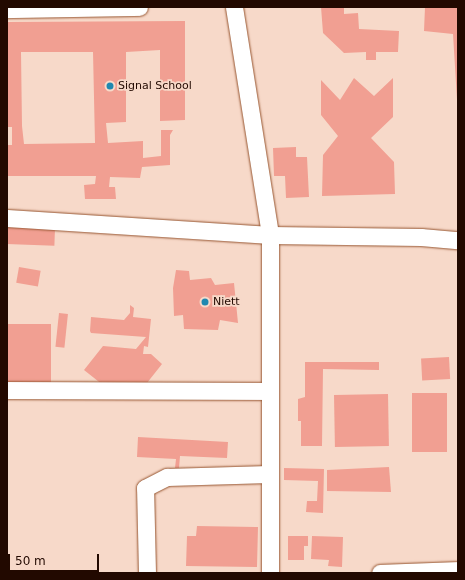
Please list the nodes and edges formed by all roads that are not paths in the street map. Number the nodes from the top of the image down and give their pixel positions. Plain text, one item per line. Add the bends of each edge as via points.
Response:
1 (139, 7) edge
2 (234, 7) edge
3 (7, 9) edge
4 (7, 218) edge
5 (270, 235) junction
6 (458, 240) edge
7 (7, 390) edge
8 (270, 391) junction
9 (269, 474) junction
10 (458, 570) edge
11 (147, 573) edge
12 (270, 573) edge
13 (380, 573) edge

1 - 3 street
2 - 5 street
4 - 5 street
5 - 6 street via 421,237
5 - 8 street
7 - 8 street
8 - 9 street
9 - 11 street via 167,477 145,488
9 - 12 street
10 - 13 street

